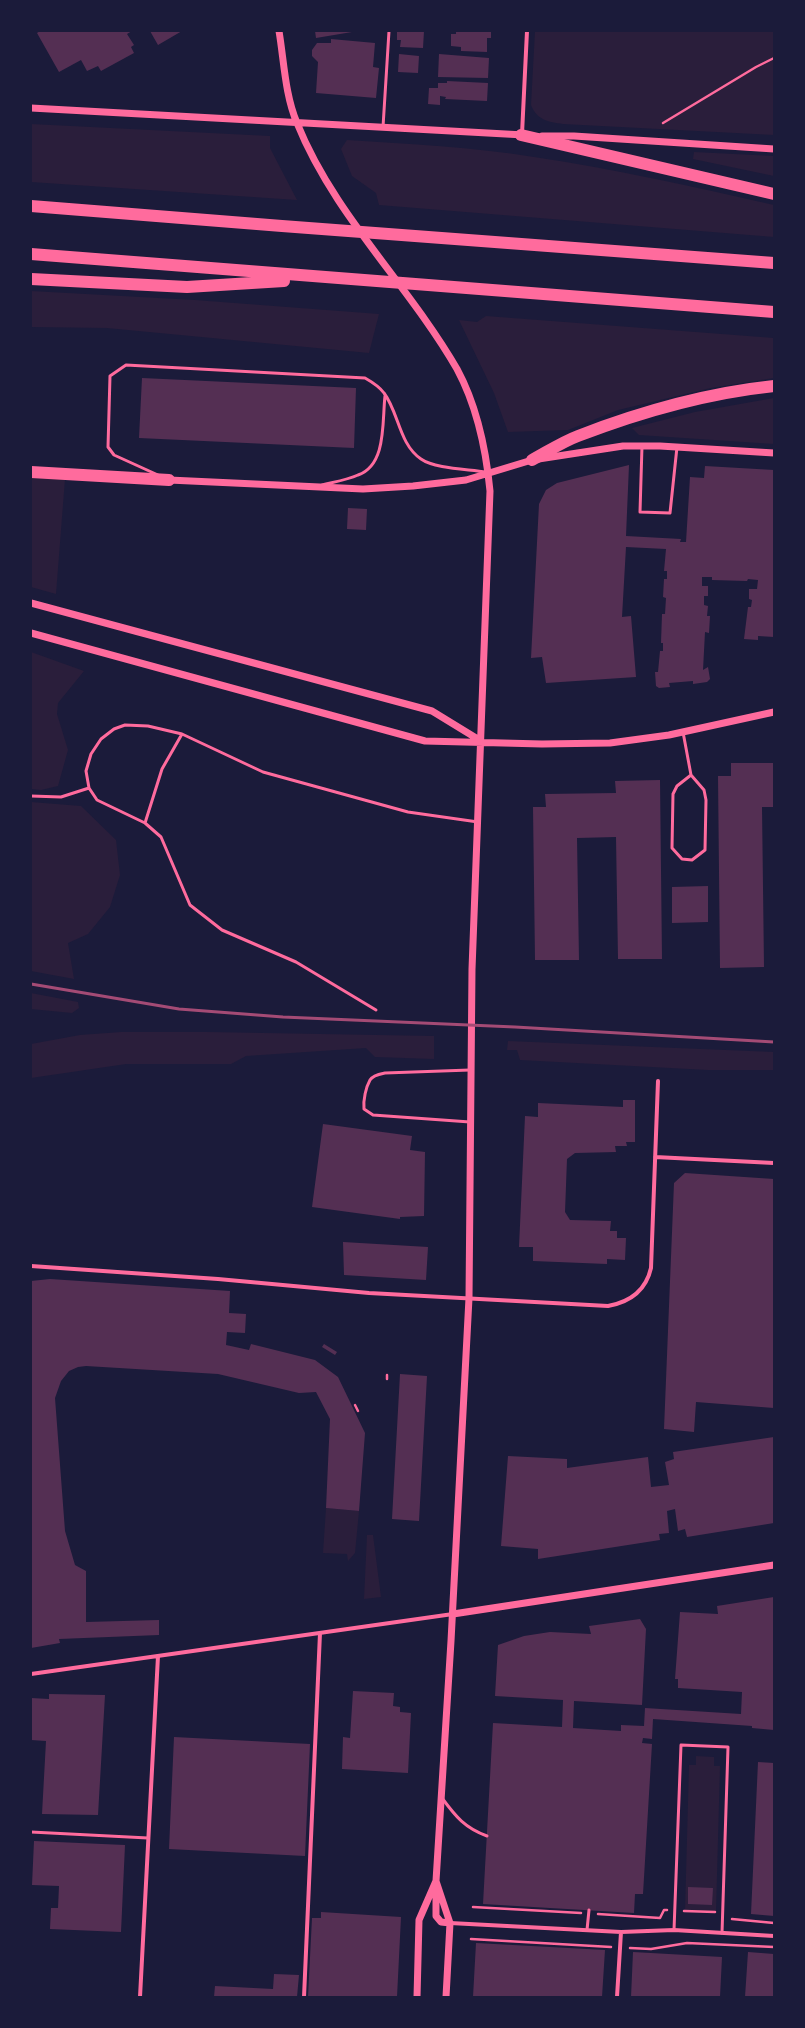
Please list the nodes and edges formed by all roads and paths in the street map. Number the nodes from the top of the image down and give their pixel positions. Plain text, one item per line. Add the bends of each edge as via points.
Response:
1 (279, 31) edge
2 (389, 31) edge
3 (527, 31) edge
4 (774, 58) edge
5 (31, 108) edge
6 (296, 122) junction
7 (663, 123) dead end
8 (383, 127) junction
9 (522, 135) junction
10 (774, 149) edge
11 (774, 194) edge
12 (31, 206) edge
13 (31, 254) edge
14 (774, 263) edge
15 (31, 279) edge
16 (330, 279) junction
17 (774, 312) edge
18 (774, 386) edge
19 (385, 394) junction
20 (642, 446) junction
21 (677, 447) junction
22 (774, 453) edge
23 (532, 460) junction
24 (31, 472) edge
25 (488, 472) junction
26 (169, 480) junction
27 (315, 486) junction
28 (31, 603) edge
29 (31, 633) edge
30 (774, 712) edge
31 (683, 732) junction
32 (182, 734) junction
33 (481, 741) junction
34 (691, 775) junction
35 (89, 788) junction
36 (31, 796) edge
37 (478, 822) junction
38 (145, 823) junction
39 (376, 1010) dead end
40 (470, 1070) junction
41 (658, 1081) dead end
42 (470, 1122) junction
43 (655, 1157) junction
44 (774, 1163) edge
45 (31, 1266) edge
46 (469, 1298) junction
47 (387, 1375) dead end
48 (387, 1379) dead end
49 (355, 1405) dead end
50 (358, 1411) dead end
51 (774, 1565) edge
52 (453, 1614) junction
53 (320, 1633) junction
54 (158, 1656) junction
55 (31, 1674) edge
56 (441, 1796) junction
57 (31, 1832) edge
58 (487, 1836) dead end
59 (148, 1838) junction
60 (436, 1881) junction
61 (473, 1907) dead end
62 (675, 1910) junction
63 (589, 1912) junction
64 (722, 1912) junction
65 (450, 1923) junction
66 (774, 1923) edge
67 (587, 1930) junction
68 (674, 1930) junction
69 (621, 1932) junction
70 (722, 1933) junction
71 (774, 1936) edge
72 (140, 1997) edge
73 (304, 1997) edge
74 (417, 1997) edge
75 (446, 1997) edge
76 (617, 1997) edge

1 - 6 street via 289,96
2 - 8 lane
3 - 9 street
4 - 7 path
5 - 6 street
6 - 8 street
6 - 25 street via 343,208 427,323 457,369 481,434
8 - 9 street
9 - 10 street
9 - 11 highway
12 - 14 highway
13 - 16 highway
15 - 16 highway via 187,287
16 - 17 highway
18 - 23 highway via 702,399 632,417 577,436
19 - 25 lane via 408,446 421,459 438,465
19 - 26 lane via 365,378 126,365 110,376 108,447 114,455
19 - 27 lane via 380,450 372,467 359,475
20 - 21 street
20 - 21 lane via 640,512 670,513
20 - 23 street via 597,449
21 - 22 street
23 - 25 street
24 - 26 highway
25 - 27 street via 466,480 413,486 363,489
25 - 33 street via 490,512
26 - 27 street
28 - 33 street via 432,711
29 - 33 street via 425,741
30 - 31 street
31 - 33 street via 610,743 542,744
31 - 34 lane
32 - 35 lane via 148,726 125,725 114,729 101,739 91,754 86,771
32 - 37 lane via 263,772 408,812
32 - 38 lane via 162,770
33 - 37 street
34 - 34 lane via 677,786 673,794 672,848 682,859 692,860 705,850 706,800 704,790
35 - 36 lane via 61,796
35 - 38 lane via 96,800
37 - 40 street
38 - 39 lane via 161,837 190,905 222,930 296,962
40 - 42 street
40 - 42 lane via 385,1072 370,1080 363,1102 364,1109 373,1115
41 - 43 street
42 - 46 street
43 - 44 street
43 - 46 street via 651,1268 648,1279 636,1295 608,1306
45 - 46 street via 369,1293
46 - 52 street
47 - 48 path
49 - 50 path
51 - 52 street
52 - 53 street
52 - 56 street
53 - 54 street
53 - 73 street
54 - 55 street
54 - 59 street
56 - 58 lane via 466,1826
56 - 60 street
57 - 59 lane
59 - 72 street
60 - 65 street
60 - 65 street via 436,1916 441,1922
60 - 74 street via 419,1920
61 - 63 path
62 - 63 path via 664,1910 660,1918
62 - 64 path
62 - 64 lane via 681,1745 728,1747
62 - 68 lane
63 - 67 lane
64 - 66 path via 729,1913 733,1920
64 - 70 lane
65 - 67 street
65 - 75 street
67 - 69 street
68 - 69 street
68 - 70 street
69 - 76 street
70 - 71 street

